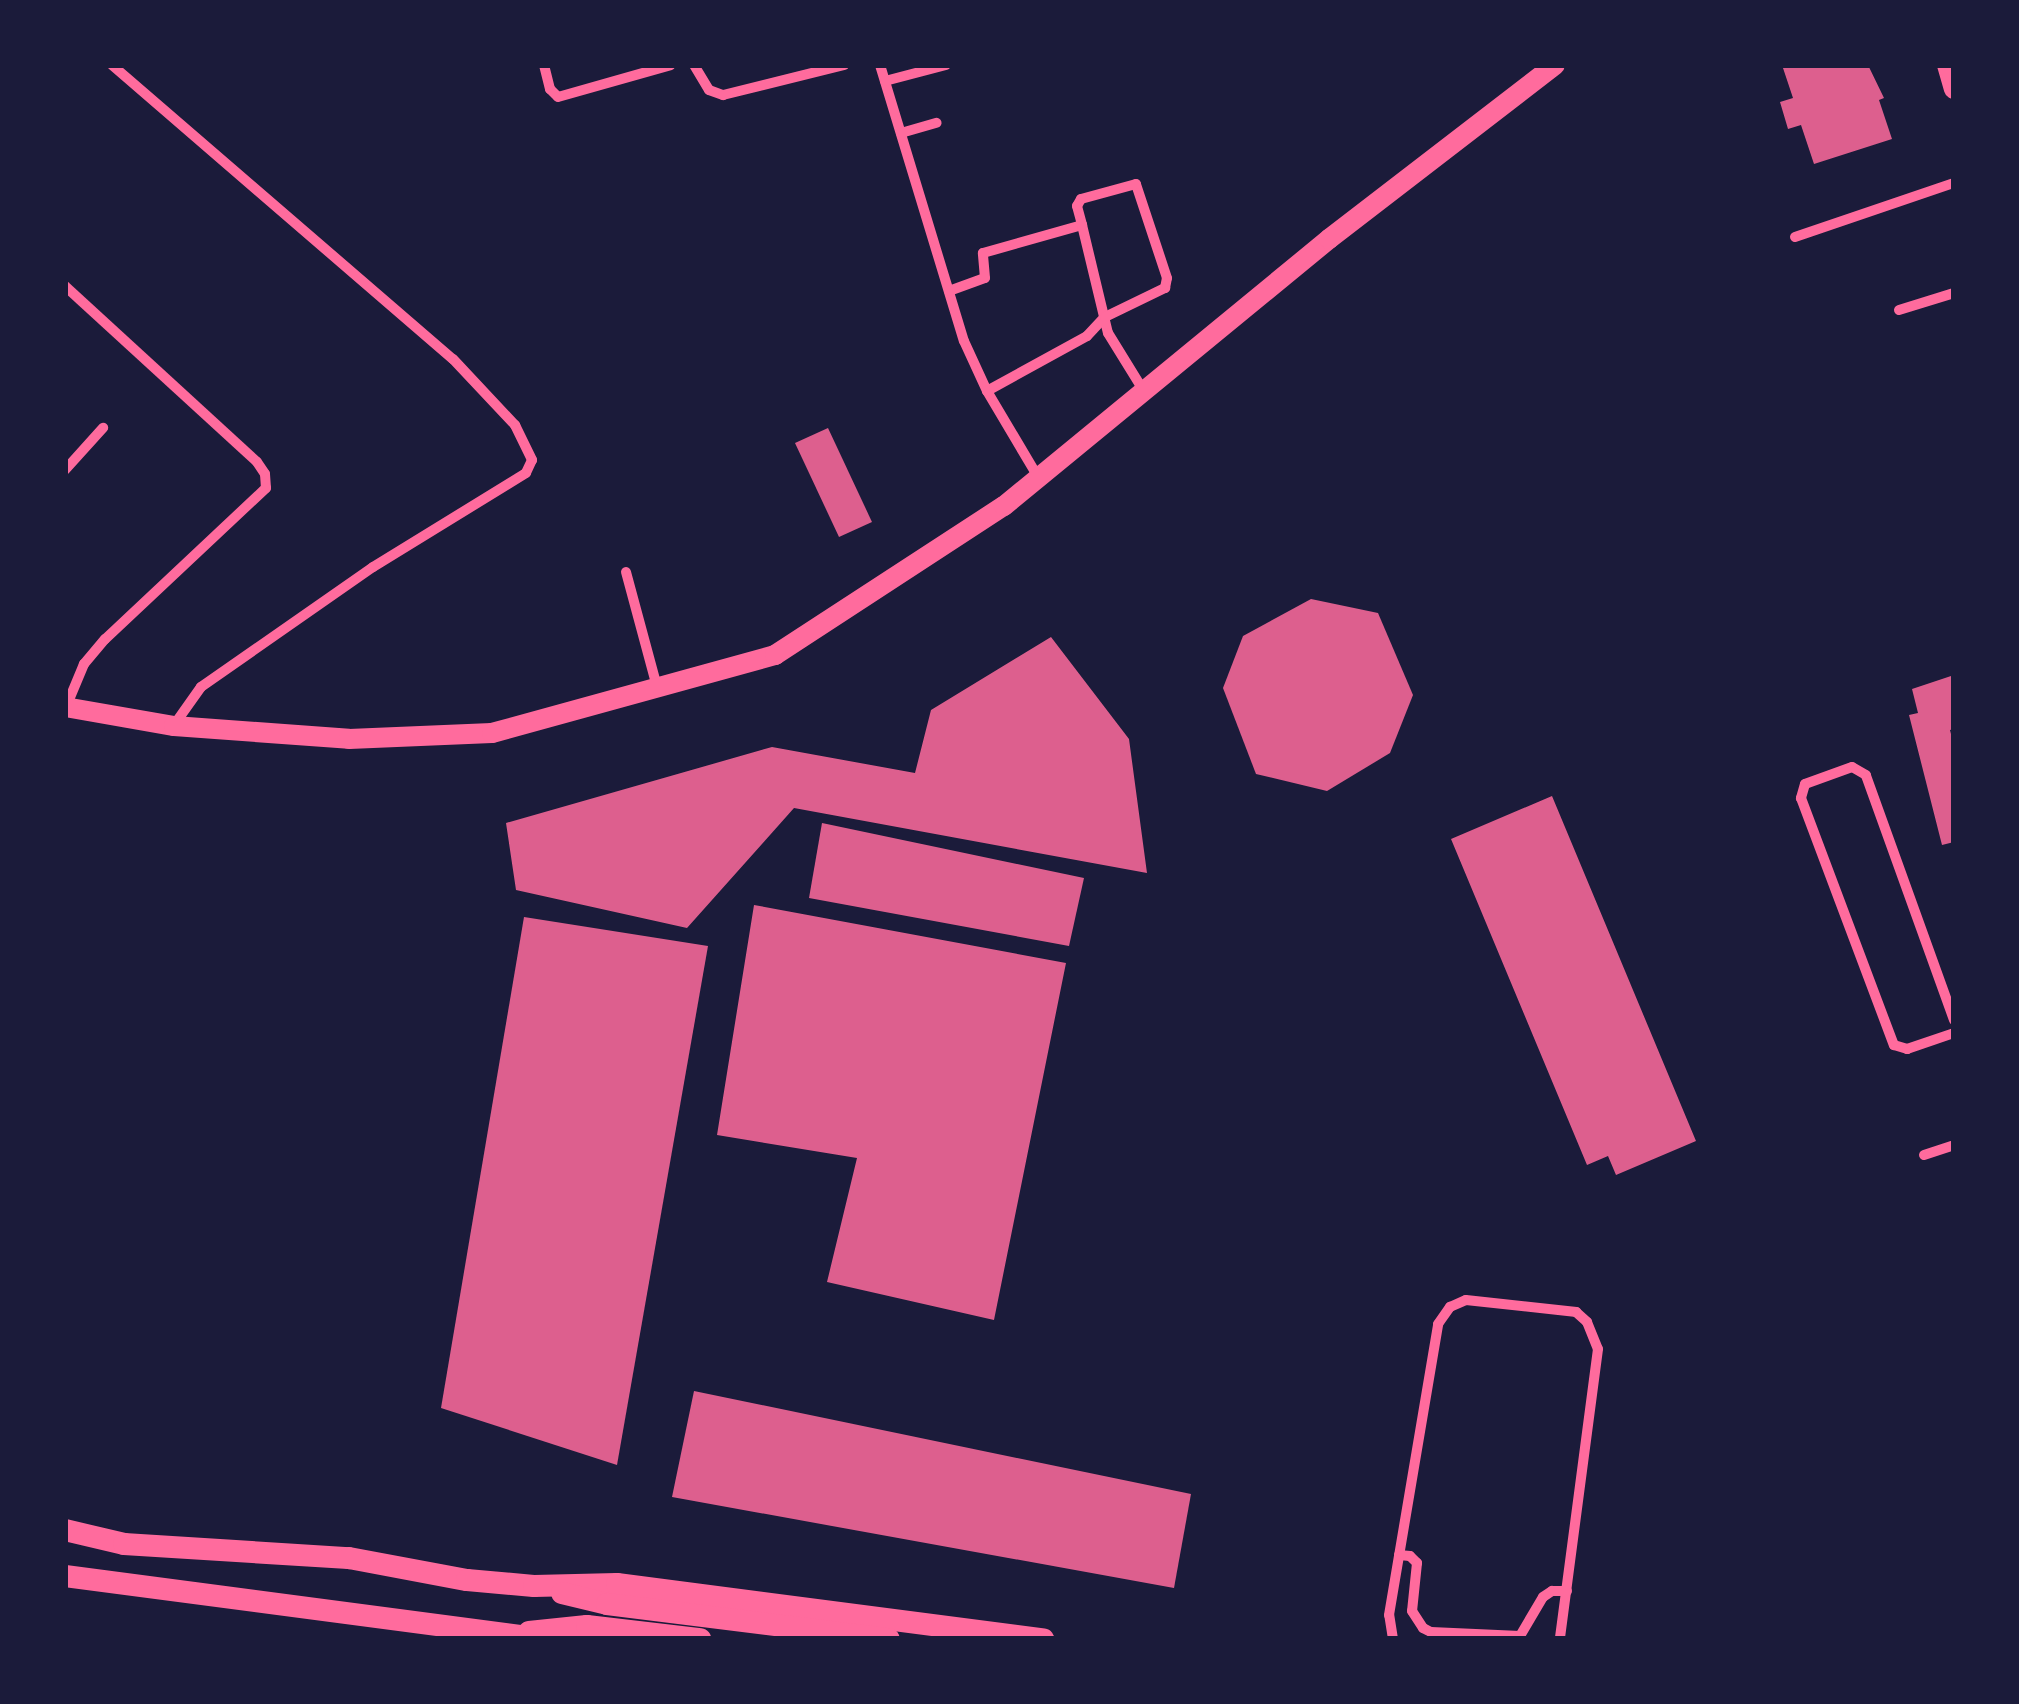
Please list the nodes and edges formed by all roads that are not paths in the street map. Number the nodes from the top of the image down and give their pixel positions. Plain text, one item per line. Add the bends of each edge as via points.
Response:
1 (112, 65) edge
2 (133, 65) edge
3 (544, 65) edge
4 (672, 65) edge
5 (715, 65) edge
6 (844, 65) edge
7 (880, 65) edge
8 (946, 65) edge
9 (1555, 65) edge
10 (1947, 65) edge
11 (696, 67) edge
12 (124, 76) junction
13 (885, 81) junction
14 (1954, 89) edge
15 (937, 124) dead end
16 (901, 133) junction
17 (1954, 183) edge
18 (1082, 225) junction
19 (1794, 237) dead end
20 (65, 286) edge
21 (949, 291) junction
22 (1954, 293) edge
23 (1899, 310) dead end
24 (1104, 317) junction
25 (986, 391) junction
26 (1146, 393) junction
27 (103, 428) dead end
28 (65, 470) edge
29 (1038, 477) junction
30 (626, 572) dead end
31 (658, 690) junction
32 (66, 707) edge
33 (174, 726) junction
34 (1954, 1020) edge
35 (1954, 1033) edge
36 (1954, 1145) edge
37 (1924, 1155) dead end
38 (65, 1530) edge
39 (1399, 1556) junction
40 (65, 1576) edge
41 (534, 1586) junction
42 (1566, 1591) junction
43 (515, 1633) junction
44 (543, 1639) edge
45 (700, 1639) edge
46 (889, 1639) edge
47 (1043, 1639) edge
48 (1393, 1639) edge
49 (1560, 1639) edge

1 - 12 street
2 - 12 street
3 - 4 street via 558,97
5 - 11 street
6 - 11 street via 723,95 709,90
7 - 13 street
8 - 13 street
9 - 26 main road via 1329,238
10 - 14 main road
12 - 33 street via 453,359 515,425 532,460 526,473 372,567 202,687
13 - 16 street
15 - 16 street
16 - 21 street
17 - 19 street
18 - 21 street via 983,253 985,278
18 - 24 street
18 - 24 street via 1081,198 1136,184 1167,278 1158,293
20 - 32 street via 257,462 266,488 105,639 84,664
21 - 25 street
22 - 23 street
24 - 25 street via 1087,336
24 - 26 street
25 - 29 street
26 - 29 main road
27 - 28 street
29 - 31 main road via 983,521 775,655
30 - 31 street
31 - 33 main road via 492,733 349,739
32 - 33 main road
34 - 35 street via 1866,775 1852,767 1805,784 1802,798 1894,1046 1907,1050
36 - 37 street
38 - 41 main road via 124,1544 349,1558
39 - 42 street via 1417,1563 1412,1611 1431,1632 1520,1636 1543,1597
39 - 42 street via 1438,1324 1466,1300 1576,1312 1598,1349
39 - 48 street via 1389,1616
40 - 43 main road
41 - 46 main road via 607,1604
41 - 47 main road via 617,1584
42 - 49 street
43 - 44 main road
43 - 45 main road via 587,1626

